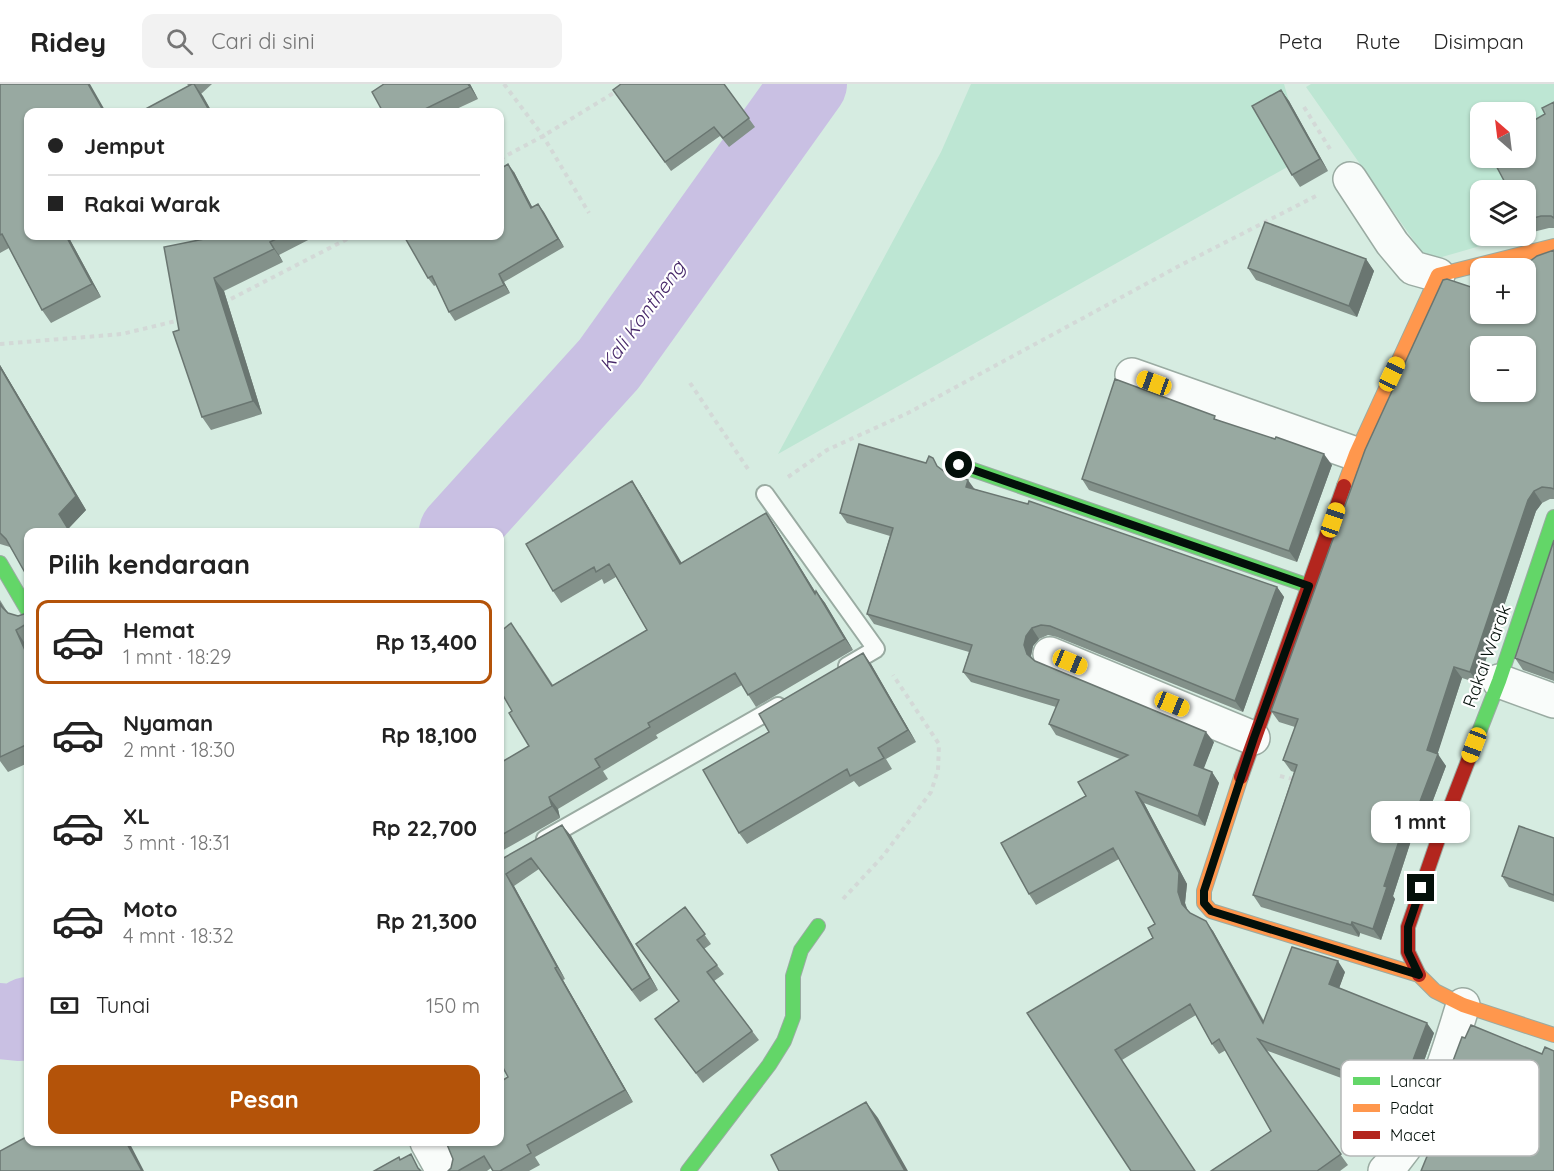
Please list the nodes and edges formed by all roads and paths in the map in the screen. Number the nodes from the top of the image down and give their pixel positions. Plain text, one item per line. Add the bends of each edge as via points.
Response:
1 (504, 84) edge
2 (618, 90) edge
3 (1304, 107) dead end
4 (543, 136) junction
5 (504, 157) edge
6 (1350, 179) junction
7 (589, 213) dead end
8 (345, 240) edge
9 (1554, 246) edge
10 (1438, 275) junction
11 (217, 307) edge
12 (189, 317) edge
13 (0, 344) edge
14 (1132, 375) dead end
15 (690, 383) dead end
16 (1356, 454) junction
17 (959, 465) dead end
18 (786, 478) dead end
19 (765, 494) joint
20 (1554, 518) edge
21 (0, 563) edge
22 (1309, 586) junction
23 (24, 604) edge
24 (876, 649) junction
25 (1050, 654) dead end
26 (835, 673) edge
27 (1499, 681) junction
28 (794, 697) edge
29 (1554, 701) edge
30 (1249, 752) junction
31 (1297, 780) edge
32 (527, 849) edge
33 (818, 926) joint
34 (1419, 975) junction
35 (1463, 1005) junction
36 (1554, 1035) edge
37 (1446, 1060) edge
38 (429, 1146) edge
39 (1399, 1156) edge
40 (443, 1171) edge
41 (688, 1171) edge
42 (1385, 1171) edge

1 - 4 path
2 - 4 path
3 - 6 path
4 - 5 path
4 - 7 path
6 - 10 street via 1413,268
6 - 18 path via 1179,266 908,413 827,450
8 - 11 path
9 - 10 street
10 - 16 street
12 - 13 path via 122,334
14 - 16 street
15 - 19 path
16 - 22 street
17 - 22 street
19 - 24 lane
20 - 27 street, Rakai Warak
21 - 23 street
22 - 30 street
24 - 26 lane
24 - 33 path via 939,744 938,770 931,792 884,856
25 - 30 street
27 - 29 street
27 - 34 street, Rakai Warak via 1408,927 1408,952
28 - 32 lane
30 - 31 path
30 - 34 street via 1204,891 1204,903 1211,911
33 - 41 street via 801,950 793,976 793,1017 784,1041
34 - 35 street via 1435,991
35 - 36 street
35 - 37 street
38 - 40 street
39 - 42 street

